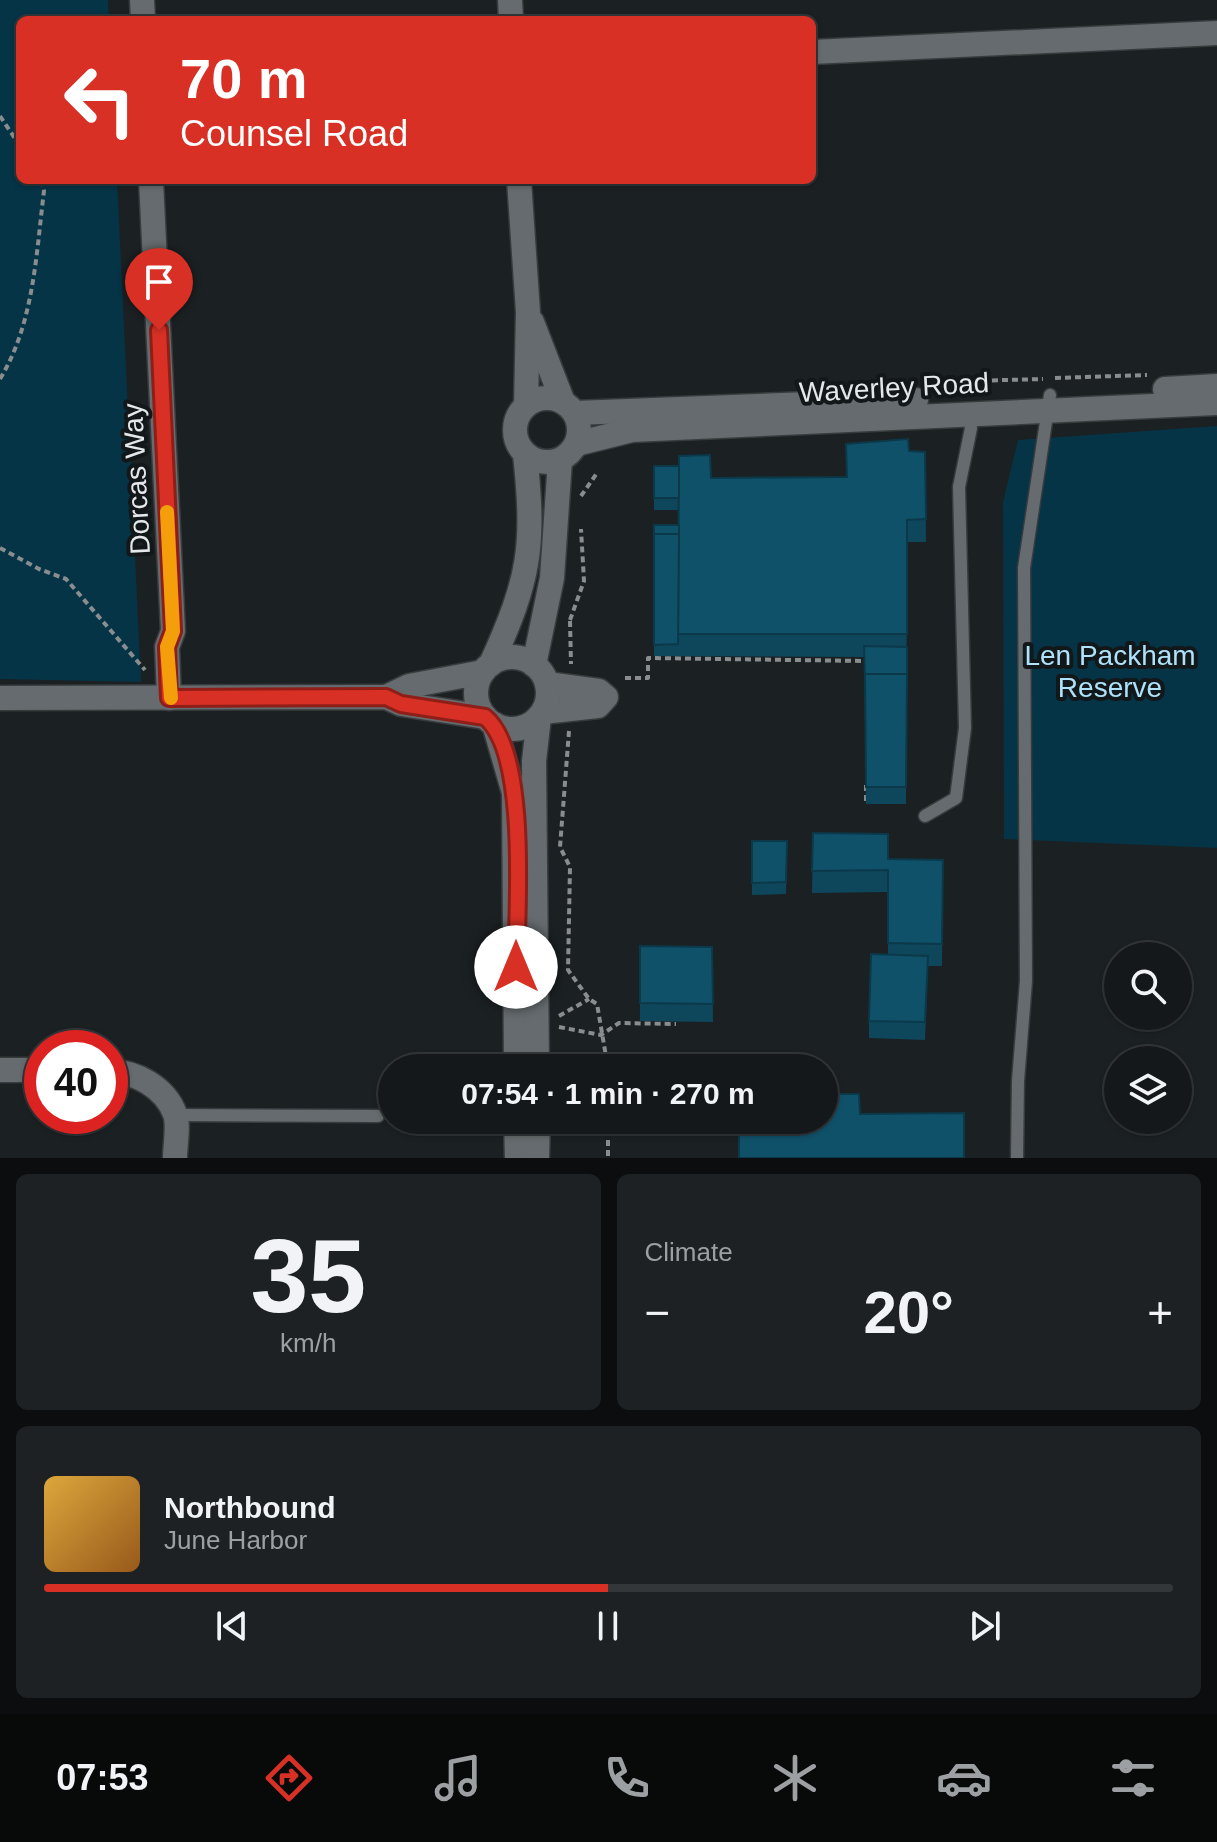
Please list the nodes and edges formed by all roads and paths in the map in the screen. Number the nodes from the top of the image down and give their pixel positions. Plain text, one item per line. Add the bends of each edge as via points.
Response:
1 (1217, 33) edge
2 (816, 52) edge
3 (0, 116) edge
4 (16, 140) edge
5 (43, 184) edge
6 (151, 184) edge
7 (519, 184) edge
8 (528, 312) junction
9 (0, 379) edge
10 (1217, 386) edge
11 (1049, 403) junction
12 (1217, 403) edge
13 (526, 405) junction
14 (569, 408) junction
15 (968, 414) junction
16 (568, 452) junction
17 (525, 454) junction
18 (597, 473) dead end
19 (581, 508) dead end
20 (581, 521) dead end
21 (0, 548) edge
22 (557, 616) dead end
23 (570, 620) junction
24 (487, 668) junction
25 (149, 675) dead end
26 (869, 676) edge
27 (625, 678) dead end
28 (556, 686) junction
29 (386, 697) junction
30 (0, 698) edge
31 (178, 698) junction
32 (541, 714) junction
33 (489, 720) junction
34 (866, 770) edge
35 (866, 801) edge
36 (925, 816) dead end
37 (526, 940) junction
38 (589, 999) junction
39 (676, 1024) dead end
40 (601, 1035) junction
41 (517, 1054) edge
42 (536, 1054) edge
43 (605, 1054) edge
44 (0, 1070) edge
45 (24, 1070) edge
46 (128, 1072) edge
47 (176, 1115) junction
48 (378, 1116) dead end
49 (516, 1134) edge
50 (538, 1134) edge
51 (608, 1134) edge
52 (175, 1158) edge
53 (517, 1158) edge
54 (537, 1158) edge
55 (608, 1158) edge
56 (1017, 1158) edge

1 - 2 street
3 - 4 path
5 - 9 path via 30,297 16,353
6 - 31 street, Dorcas Way via 173,631 167,647
7 - 8 street
8 - 13 street
8 - 14 street
10 - 11 street, Waverley Road
11 - 12 street, Waverley Road
11 - 14 street, Waverley Road
11 - 15 street, Waverley Road
11 - 56 lane via 1024,568 1026,981
13 - 14 street via 547,398
13 - 17 street via 515,424
14 - 16 street via 580,429
15 - 16 street, Waverley Road via 632,430
15 - 36 lane via 971,428 959,487 965,728 956,798
16 - 17 street via 546,462
16 - 28 street via 552,578
17 - 24 street via 529,560 517,606
18 - 19 path via 581,496
20 - 23 path via 584,581
21 - 25 path via 66,579
22 - 23 path
23 - 28 path
24 - 28 street via 513,657
24 - 29 street via 409,686
24 - 33 street via 476,694
26 - 27 path via 869,661 648,658 648,678
28 - 32 street
28 - 38 path via 560,847 570,867 568,970
29 - 31 street
29 - 33 street
30 - 31 street
32 - 33 street via 518,729
32 - 37 street
33 - 37 street via 514,793
34 - 35 path
37 - 41 street
37 - 42 street
38 - 40 path via 597,1004
38 - 40 path via 550,1021
39 - 40 path via 619,1023
40 - 43 path
44 - 45 street
46 - 47 street via 162,1093
47 - 48 lane
47 - 52 street
49 - 53 street
50 - 54 street
51 - 55 path

